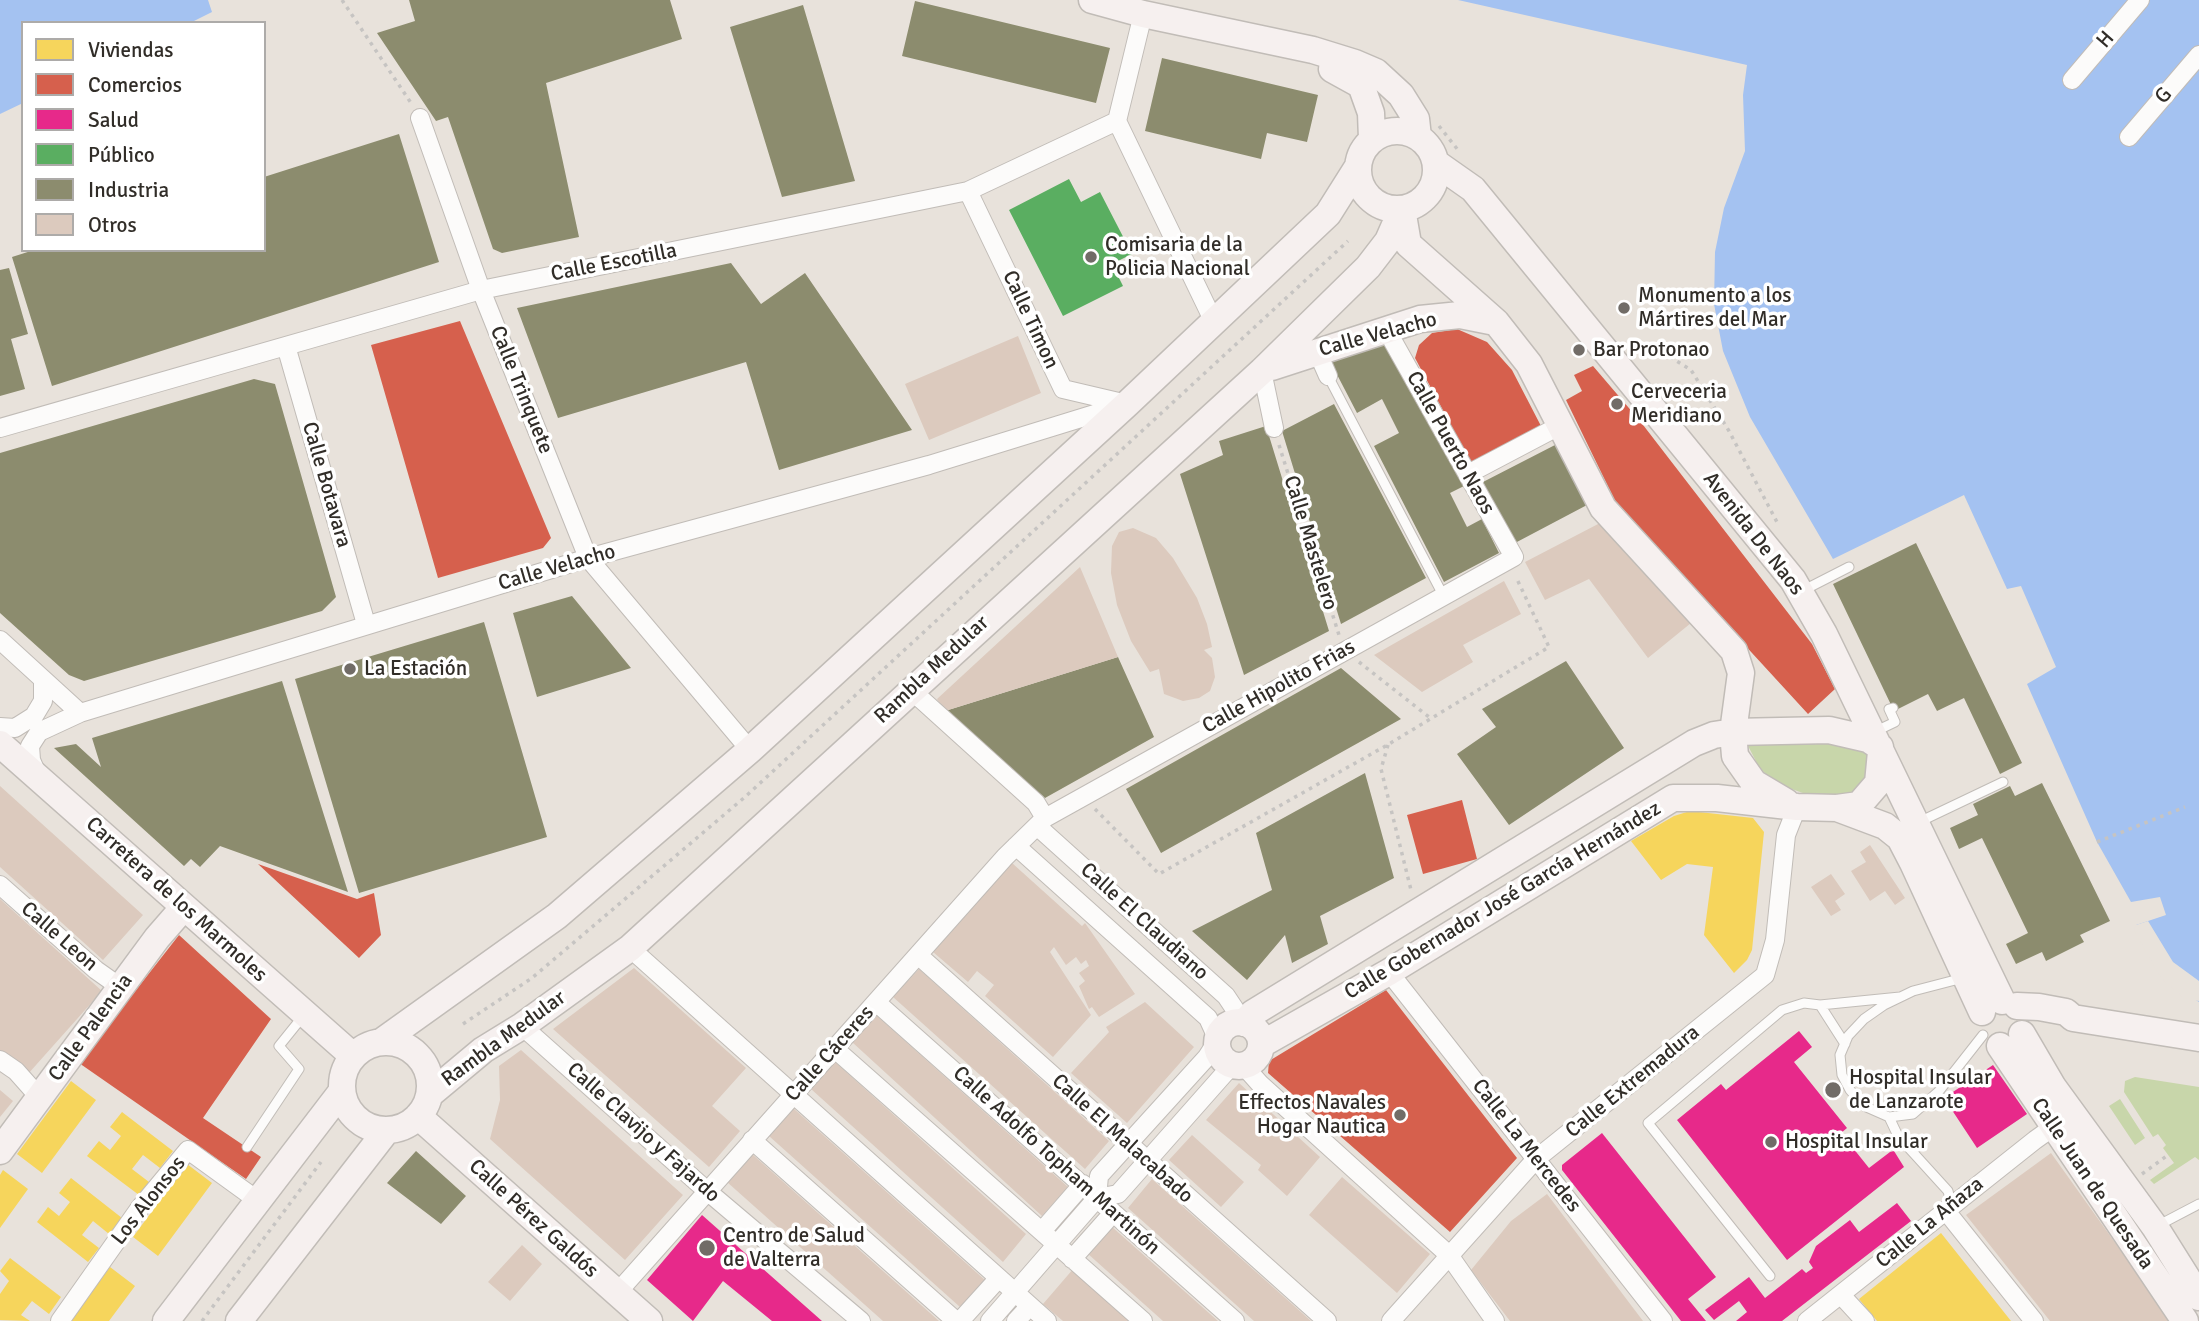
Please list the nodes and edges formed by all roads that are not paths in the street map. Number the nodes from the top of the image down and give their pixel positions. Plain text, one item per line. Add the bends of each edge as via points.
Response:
1 (1092, 0) edge
2 (2140, 0) edge
3 (1145, 7) edge
4 (1292, 47) junction
5 (2199, 55) edge
6 (2071, 80) dead end
7 (420, 118) road end
8 (1118, 121) junction
9 (2129, 136) dead end
10 (1418, 137) junction
11 (1372, 139) junction
12 (1436, 163) junction
13 (1357, 168) junction
14 (968, 191) junction
15 (1402, 209) junction
16 (481, 290) junction
17 (1214, 322) junction
18 (1496, 322) junction
19 (1386, 329) junction
20 (286, 346) junction
21 (1317, 351) junction
22 (1262, 371) junction
23 (1328, 376) joint
24 (1127, 404) junction
25 (1561, 425) junction
26 (0, 428) edge
27 (1274, 428) road end
28 (1468, 474) junction
29 (588, 558) junction
30 (1511, 559) joint
31 (1849, 567) dead end
32 (1800, 592) junction
33 (1443, 595) junction
34 (366, 624) junction
35 (0, 640) edge
36 (43, 680) junction
37 (911, 690) junction
38 (1892, 708) dead end
39 (80, 713) junction
40 (1733, 732) junction
41 (6, 738) edge
42 (1878, 744) junction
43 (750, 750) junction
44 (38, 777) junction
45 (2003, 782) dead end
46 (1797, 807) junction
47 (1836, 808) junction
48 (1041, 822) junction
49 (1916, 824) junction
50 (1016, 846) junction
51 (0, 885) edge
52 (184, 906) junction
53 (630, 948) junction
54 (918, 955) junction
55 (1389, 972) junction
56 (1965, 978) junction
57 (120, 987) junction
58 (1900, 997) junction
59 (876, 1002) junction
60 (1820, 1006) junction
61 (304, 1015) junction
62 (2073, 1018) junction
63 (2001, 1022) junction
64 (1244, 1023) junction
65 (522, 1026) junction
66 (2048, 1027) junction
67 (2199, 1038) edge
68 (1218, 1040) junction
69 (381, 1042) junction
70 (1262, 1044) junction
71 (1845, 1044) junction
72 (835, 1049) junction
73 (353, 1056) junction
74 (0, 1060) edge
75 (1238, 1066) junction
76 (2053, 1087) junction
77 (342, 1091) junction
78 (795, 1093) junction
79 (40, 1098) junction
80 (423, 1106) junction
81 (1889, 1117) junction
82 (2063, 1120) junction
83 (387, 1130) junction
84 (752, 1140) junction
85 (1129, 1145) junction
86 (247, 1147) dead end
87 (0, 1151) edge
88 (1536, 1159) junction
89 (1148, 1162) junction
90 (1083, 1184) junction
91 (706, 1190) junction
92 (1097, 1198) junction
93 (257, 1200) junction
94 (2199, 1204) edge
95 (1946, 1211) junction
96 (1113, 1213) junction
97 (2155, 1227) junction
98 (1042, 1231) junction
99 (1056, 1244) junction
100 (1449, 1255) junction
101 (1072, 1259) junction
102 (1770, 1276) dead end
103 (998, 1279) junction
104 (617, 1293) junction
105 (1015, 1293) junction
106 (1840, 1294) junction
107 (2199, 1297) edge
108 (1030, 1306) junction
109 (60, 1321) edge
110 (166, 1321) edge
111 (239, 1321) edge
112 (649, 1321) edge
113 (861, 1321) edge
114 (958, 1321) edge
115 (990, 1321) edge
116 (1016, 1321) edge
117 (1047, 1321) edge
118 (1143, 1321) edge
119 (1235, 1321) edge
120 (1327, 1321) edge
121 (1391, 1321) edge
122 (1495, 1321) edge
123 (1663, 1321) edge
124 (1807, 1321) edge
125 (1865, 1321) edge
126 (2034, 1321) edge
127 (2185, 1321) edge

1 - 3 street
2 - 6 street, H
3 - 4 street
3 - 8 street
4 - 10 street via 1355,63 1386,80 1416,119
4 - 11 street via 1310,62 1361,85 1371,113
5 - 9 street, G
7 - 16 street, Calle Trinquete
8 - 14 street, Calle Escotilla
8 - 17 street
10 - 11 street via 1393,130
10 - 12 street
11 - 13 street via 1361,152
12 - 15 street via 1426,197
12 - 32 street, Avenida De Naos via 1473,189 1749,523
13 - 15 street via 1368,198 1388,209
13 - 17 street via 1328,214
14 - 16 street, Calle Escotilla
14 - 24 street, Calle Timon via 1063,389
15 - 18 street via 1409,244
15 - 22 street, Rambla Medular via 1388,240 1368,267
16 - 20 street, Calle Escotilla
16 - 29 street, Calle Trinquete
17 - 24 street
18 - 19 street, Calle Velacho via 1460,315 1420,319
18 - 25 street via 1530,364
19 - 21 street, Calle Velacho
19 - 28 street, Calle Puerto Naos
20 - 26 street, Calle Escotilla
20 - 34 street, Calle Botavara
21 - 22 street, Calle Velacho
21 - 23 street
22 - 27 street
22 - 37 street, Rambla Medular
23 - 33 lane
24 - 29 street, Calle Velacho via 929,465
24 - 43 street
25 - 28 street
25 - 40 street via 1604,508 1734,651 1741,673
28 - 30 street, Calle Puerto Naos
29 - 34 street, Calle Velacho
29 - 43 street, Calle Trinquete
30 - 33 street, Calle Hipolito Frias
31 - 32 lane
32 - 42 street, Avenida De Naos
33 - 48 street, Calle Hipolito Frias
34 - 39 street, Calle Velacho
35 - 36 street
36 - 39 street
36 - 41 street via 43,701 34,716
37 - 48 street, Calle El Claudiano via 1035,803
37 - 53 street, Rambla Medular
38 - 42 lane via 1895,722
39 - 44 street, Calle Velacho via 39,732 30,746
40 - 42 street, Calle Gobernador José García Hernández via 1829,730
40 - 46 street via 1735,756 1754,783
40 - 64 street, Calle Gobernador José García Hernández via 1694,743
41 - 44 street, Carretera de los Marmoles
42 - 47 street via 1878,783 1859,805
42 - 49 street, Avenida De Naos
43 - 69 street via 557,916
44 - 52 street, Carretera de los Marmoles
45 - 49 lane
46 - 47 street, Calle Juan de Quesada
46 - 55 street, Calle Gobernador José García Hernández via 1717,798 1673,799
46 - 88 street, Calle Extremadura via 1786,835 1775,940 1765,975
47 - 56 street, Calle Juan de Quesada via 1885,826 1900,838
48 - 50 street, Calle Cáceres
48 - 64 street, Calle El Claudiano via 1226,996
49 - 63 street, Avenida De Naos
50 - 54 street, Calle Cáceres
50 - 68 street, Calle El Claudiano via 1208,1018
51 - 57 street, Calle Leon
52 - 57 street, Calle Palencia
52 - 61 street, Carretera de los Marmoles
53 - 65 street, Rambla Medular
53 - 78 street
54 - 59 street, Calle Cáceres
54 - 85 street, Calle El Malacabado
55 - 70 street, Calle Gobernador José García Hernández
55 - 88 street, Calle La Mercedes
56 - 58 lane
56 - 63 street, Calle Juan de Quesada
57 - 79 street, Calle Palencia
58 - 60 lane
58 - 71 lane via 1864,1019
59 - 72 street, Calle Cáceres
59 - 90 street, Calle Adolfo Topham Martinón
60 - 71 lane
60 - 102 lane via 1804,1003 1782,1010 1648,1123
61 - 73 street, Carretera de los Marmoles
61 - 86 lane via 279,1046 299,1069
62 - 63 street via 2066,1012
62 - 66 street
62 - 67 street
63 - 66 street
63 - 76 street
63 - 81 lane via 1923,1112
63 - 82 street, Calle Juan de Quesada
64 - 68 street via 1225,1028
64 - 70 street via 1256,1030
65 - 80 street, Rambla Medular via 483,1050
65 - 91 street, Calle Clavijo y Fajardo
66 - 76 street via 2041,1044
68 - 75 street via 1219,1052
68 - 85 street
69 - 73 street
69 - 80 street via 408,1047 418,1056 430,1081
70 - 75 street via 1257,1058
71 - 81 lane via 1840,1055 1842,1075 1850,1090 1864,1106
72 - 78 street, Calle Cáceres
72 - 98 street
73 - 77 street via 346,1066
74 - 79 street
75 - 89 street
75 - 100 street
76 - 82 street, Calle Juan de Quesada
77 - 83 street via 345,1104 362,1123
77 - 93 street
78 - 84 street, Calle Cáceres
78 - 103 street
79 - 87 street, Calle Palencia
80 - 83 street via 398,1128
80 - 104 street, Calle Pérez Galdós
81 - 95 lane via 1898,1136 1948,1191
82 - 95 street, Calle La Añaza
82 - 97 street, Calle Juan de Quesada
82 - 127 street, Calle Juan de Quesada
83 - 111 street
84 - 91 street, Calle Cáceres
84 - 114 street
85 - 89 street, Calle El Malacabado
85 - 92 street via 1099,1176
88 - 100 street, Calle Extremadura
88 - 123 street, Calle La Mercedes
89 - 92 street via 1118,1194
89 - 120 street, Calle El Malacabado
90 - 92 street, Calle Adolfo Topham Martinón
90 - 98 street
91 - 104 street, Calle Cáceres
91 - 113 street, Calle Clavijo y Fajardo
92 - 96 street, Calle Adolfo Topham Martinón
92 - 99 street
93 - 109 street, Los Alonsos via 228,1172 188,1150 139,1209
93 - 110 street
94 - 97 lane
95 - 106 street, Calle La Añaza
95 - 126 street
96 - 101 street
96 - 119 street, Calle Adolfo Topham Martinón
97 - 107 street, Calle Juan de Quesada
98 - 99 street
99 - 101 street
99 - 105 street
100 - 121 street, Calle Extremadura
100 - 122 street
101 - 118 street
103 - 105 street
103 - 114 street
104 - 112 street, Calle Pérez Galdós
105 - 108 street
105 - 115 street
106 - 124 street, Calle La Añaza
106 - 125 street
108 - 116 street
108 - 117 street

